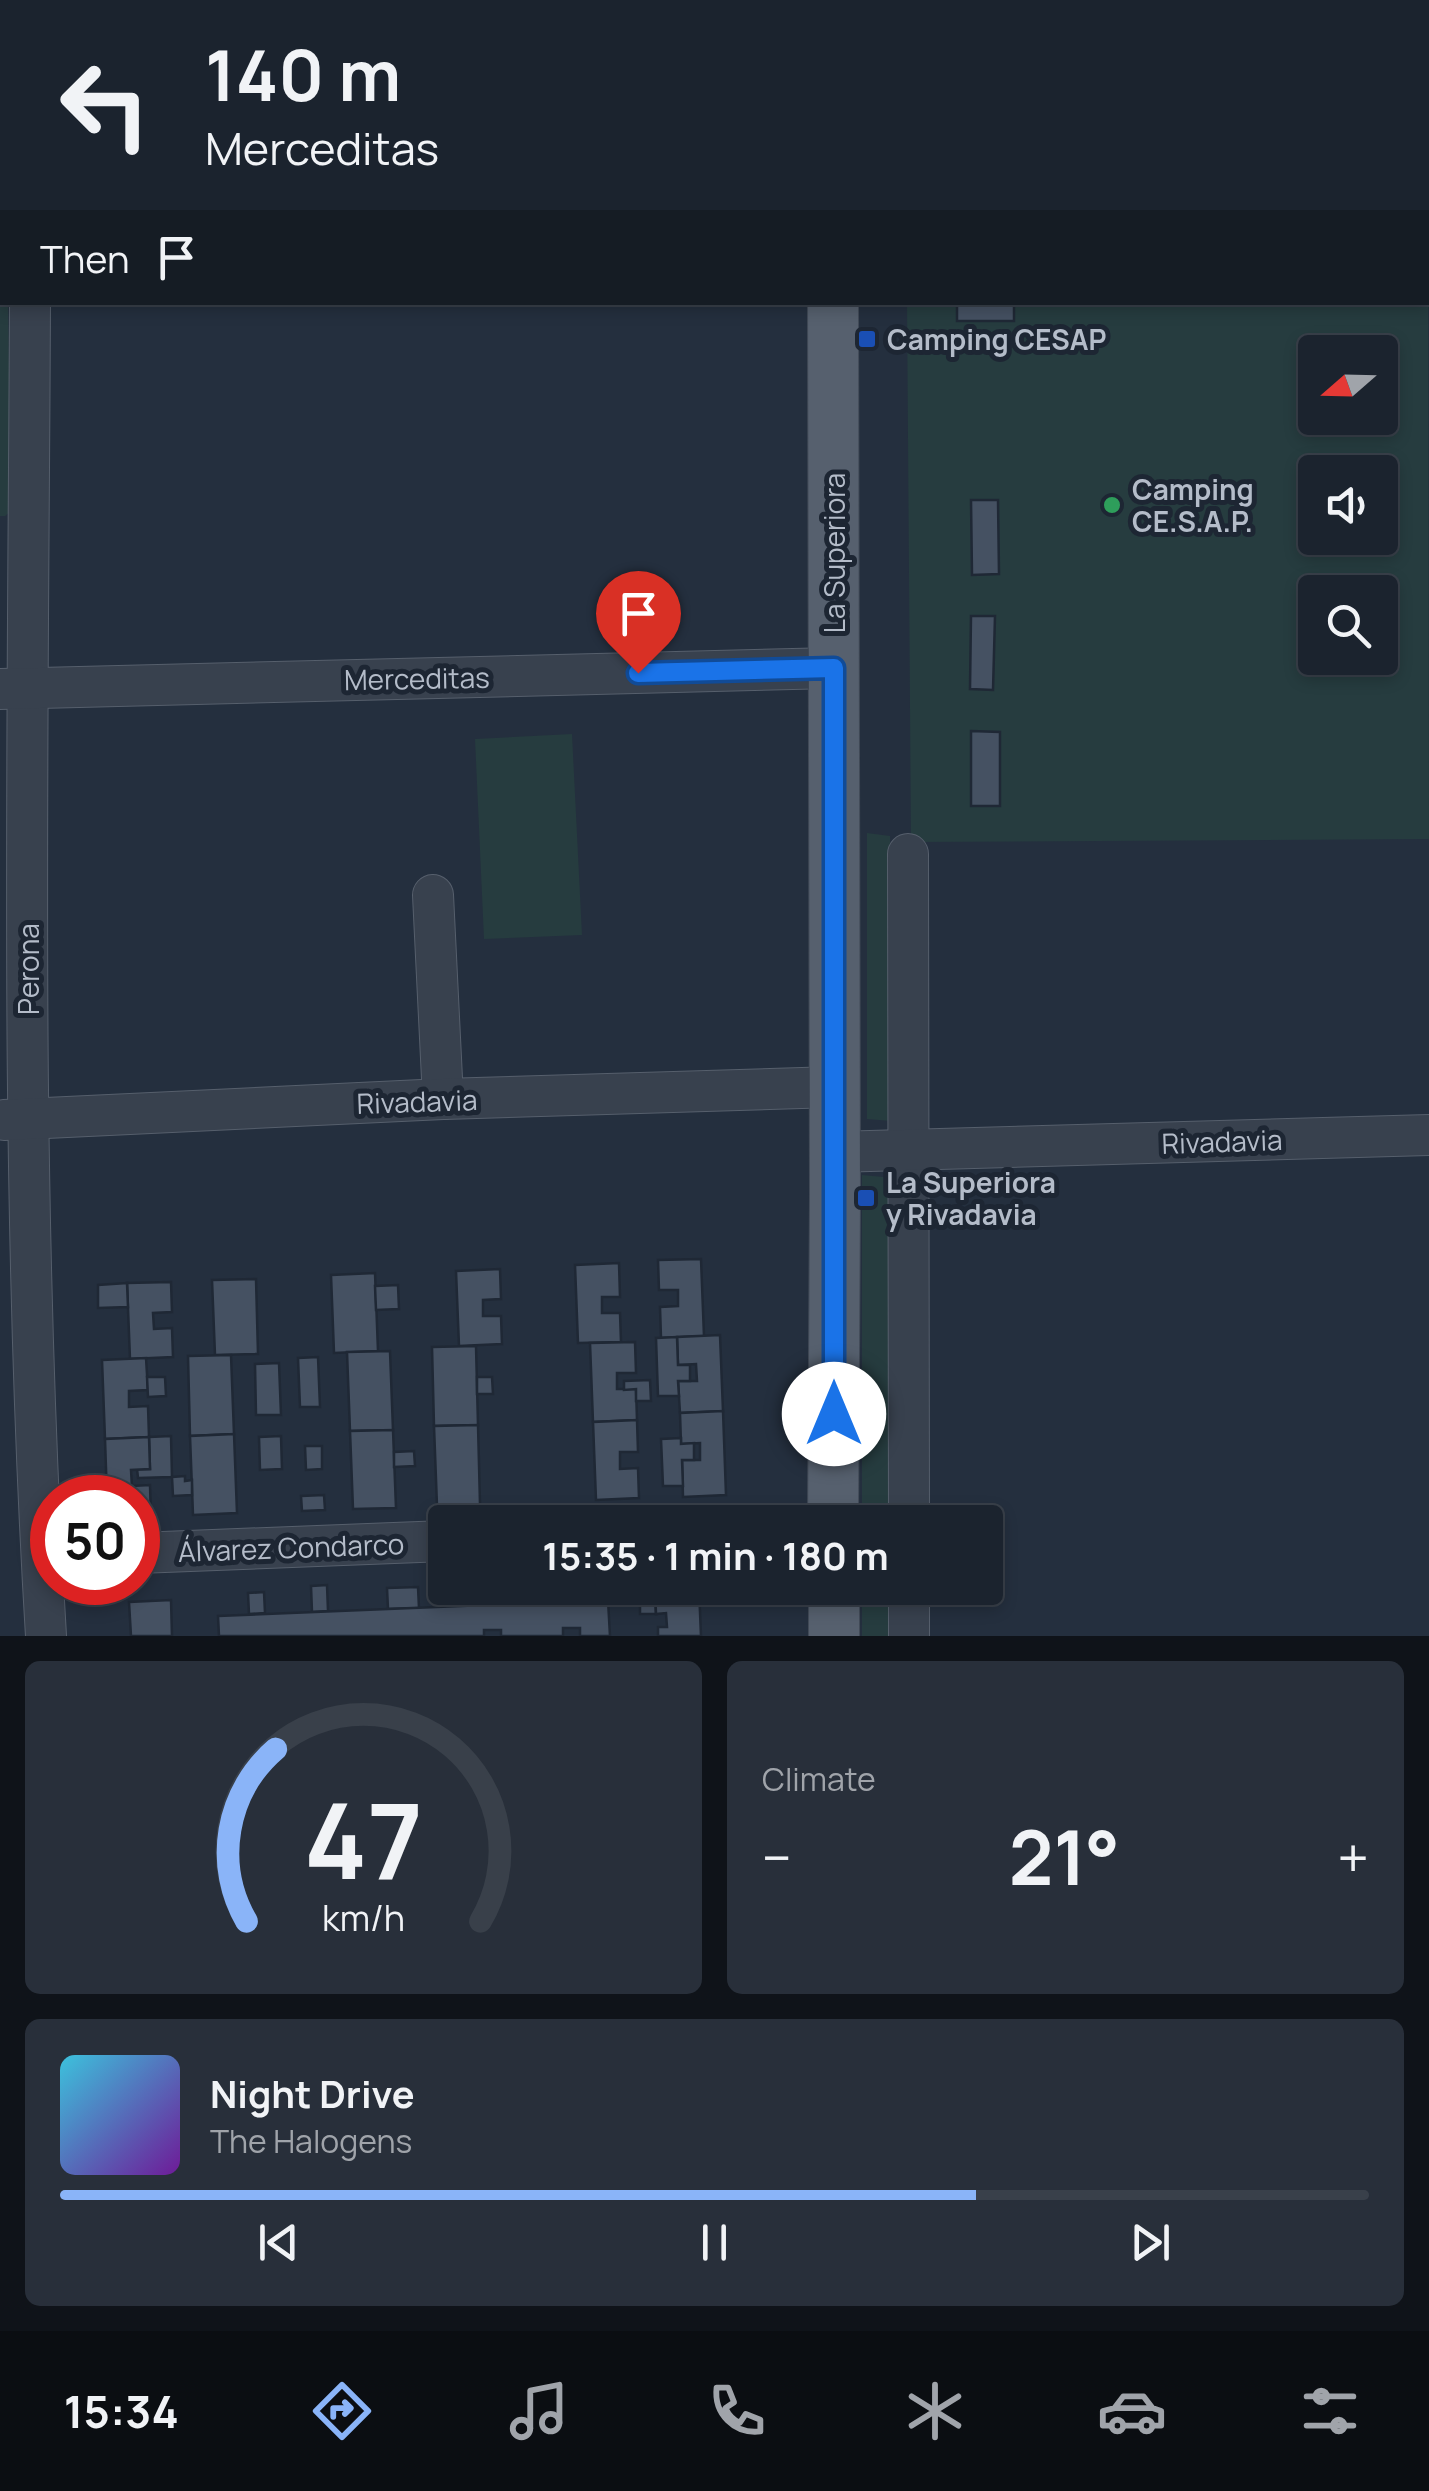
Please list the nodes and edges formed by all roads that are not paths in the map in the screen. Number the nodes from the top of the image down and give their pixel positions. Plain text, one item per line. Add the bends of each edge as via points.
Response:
1 (30, 305) edge
2 (833, 305) edge
3 (834, 668) junction
4 (14, 689) edge
5 (908, 854) dead end
6 (433, 895) dead end
7 (834, 1087) junction
8 (443, 1099) junction
9 (14, 1120) edge
10 (1429, 1135) edge
11 (908, 1150) junction
12 (835, 1152) junction
13 (18, 1420) edge
14 (30, 1476) edge
15 (834, 1505) edge
16 (909, 1505) edge
17 (428, 1542) edge
18 (160, 1552) edge
19 (46, 1605) edge
20 (834, 1605) edge
21 (909, 1605) edge
22 (46, 1636) edge
23 (834, 1636) edge
24 (909, 1636) edge

1 - 4 street, Perona
2 - 3 main road, La Superiora
3 - 4 street, Merceditas
3 - 7 main road, La Superiora
4 - 9 street, Perona
5 - 11 street
6 - 8 street
7 - 8 street, Rivadavia
7 - 12 main road, La Superiora
8 - 9 street, Rivadavia
9 - 13 street, Perona
10 - 11 street, Rivadavia
11 - 12 street, Rivadavia
11 - 16 street
12 - 15 main road, La Superiora
13 - 14 street, Perona
17 - 18 street, Álvarez Condarco
19 - 22 street, Perona
20 - 23 main road
21 - 24 street

